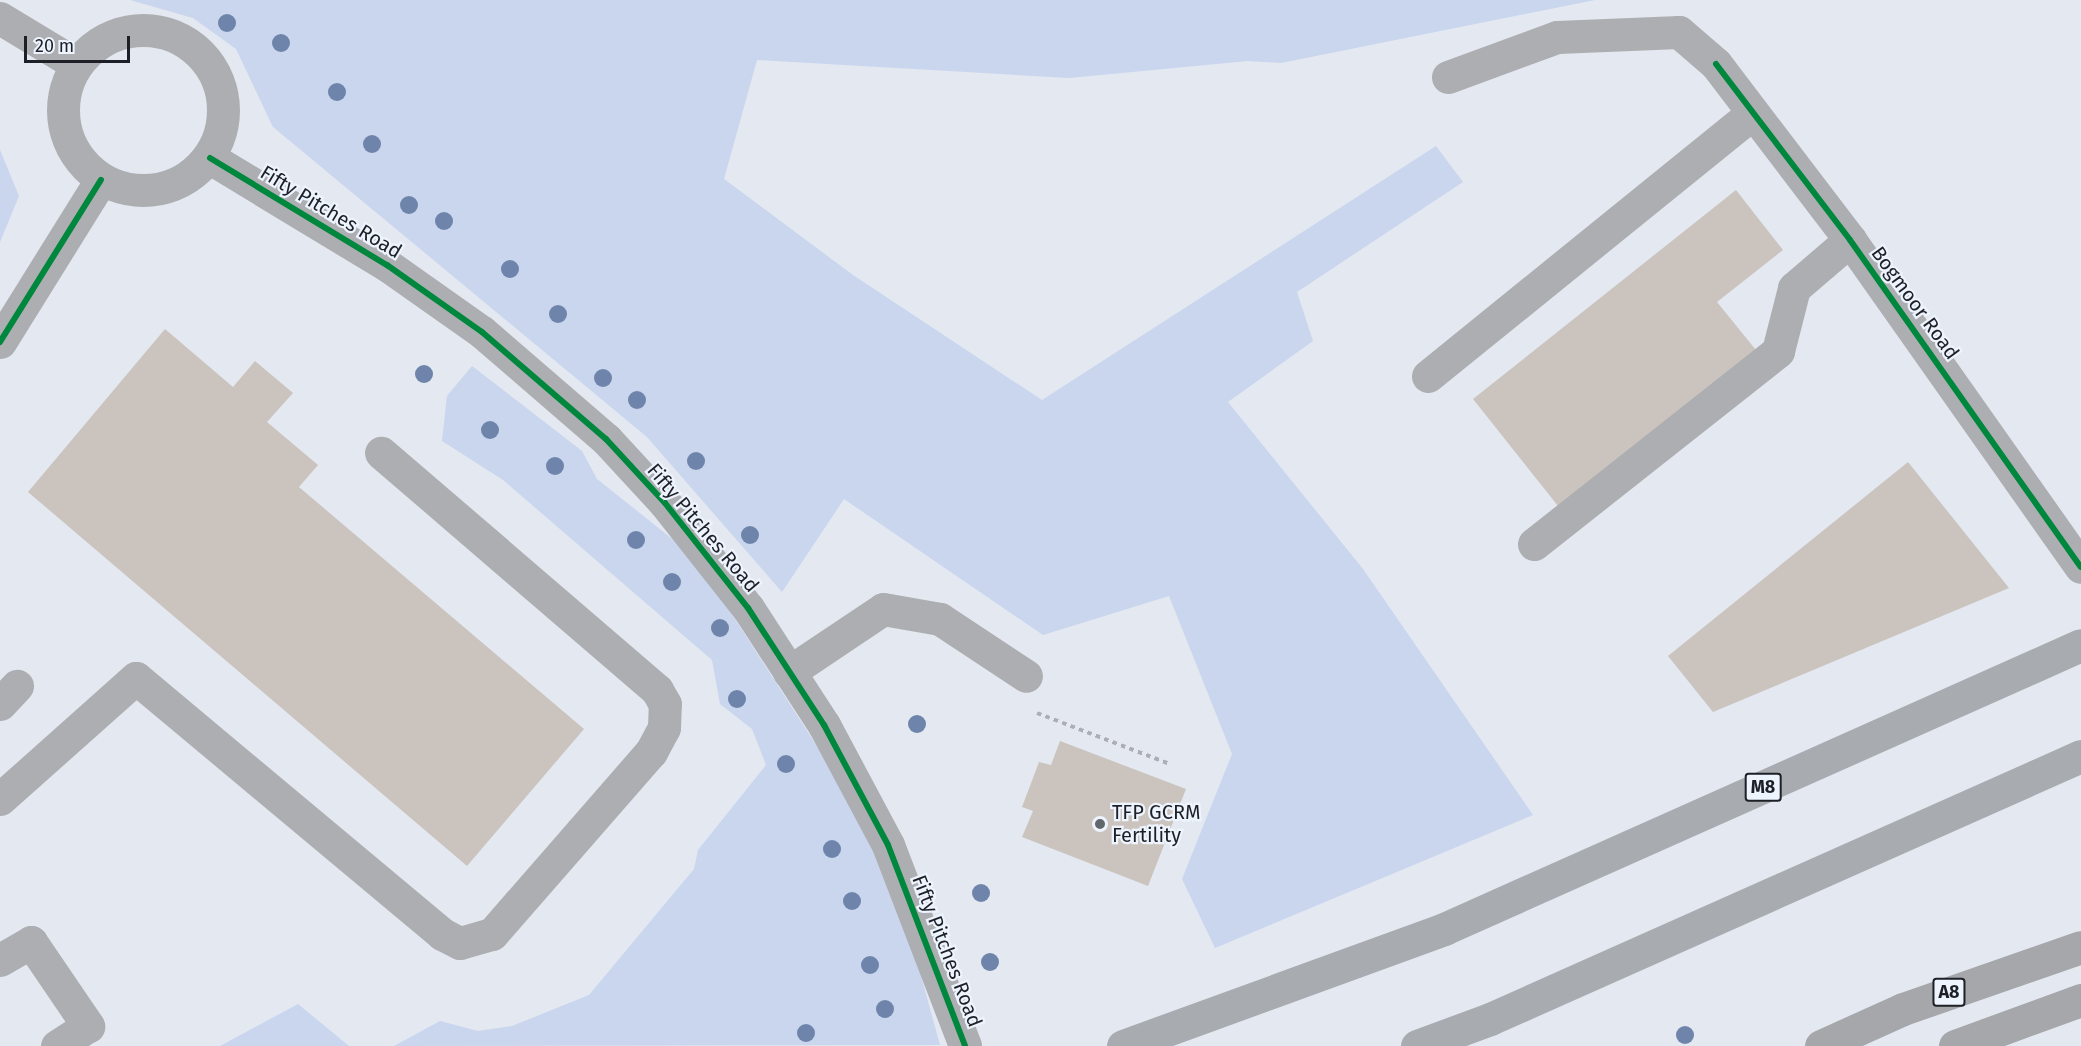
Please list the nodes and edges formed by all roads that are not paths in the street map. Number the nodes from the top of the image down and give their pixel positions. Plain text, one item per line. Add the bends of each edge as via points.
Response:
1 (0, 18) edge
2 (76, 64) junction
3 (1448, 76) dead end
4 (1752, 114) junction
5 (210, 158) junction
6 (101, 180) junction
7 (1850, 240) junction
8 (0, 342) edge
9 (1428, 376) dead end
10 (381, 453) dead end
11 (1534, 544) dead end
12 (2081, 567) edge
13 (2081, 645) edge
14 (789, 672) junction
15 (1026, 676) dead end
16 (2081, 756) edge
17 (0, 799) edge
18 (2081, 947) edge
19 (0, 960) edge
20 (2081, 1000) edge
21 (57, 1046) edge
22 (965, 1046) edge
23 (1124, 1046) edge
24 (1417, 1046) edge
25 (1821, 1046) edge
26 (1955, 1046) edge

1 - 2 street
2 - 5 street via 94,43 129,29 169,33 204,57 214,74 223,118
2 - 6 street via 62,111 72,148
3 - 4 street, Bogmoor Road via 1557,37 1679,32 1716,64
4 - 7 street, Bogmoor Road
4 - 9 street
5 - 6 street via 183,181 145,192
5 - 14 street, Fifty Pitches Road via 427,292 544,383 665,503 748,608
6 - 8 street
7 - 11 street via 1794,288 1778,351
7 - 12 street, Bogmoor Road
10 - 17 street via 657,690 665,704 664,728 651,752 492,934 460,943 442,934 136,678
13 - 23 highway, M8 via 1444,928
14 - 15 street via 884,609 940,618
14 - 22 street, Fifty Pitches Road via 824,725 888,845
16 - 24 highway via 1490,1019
18 - 25 main road, A8 via 1903,1009
19 - 21 street via 31,942 88,1026
20 - 26 main road

